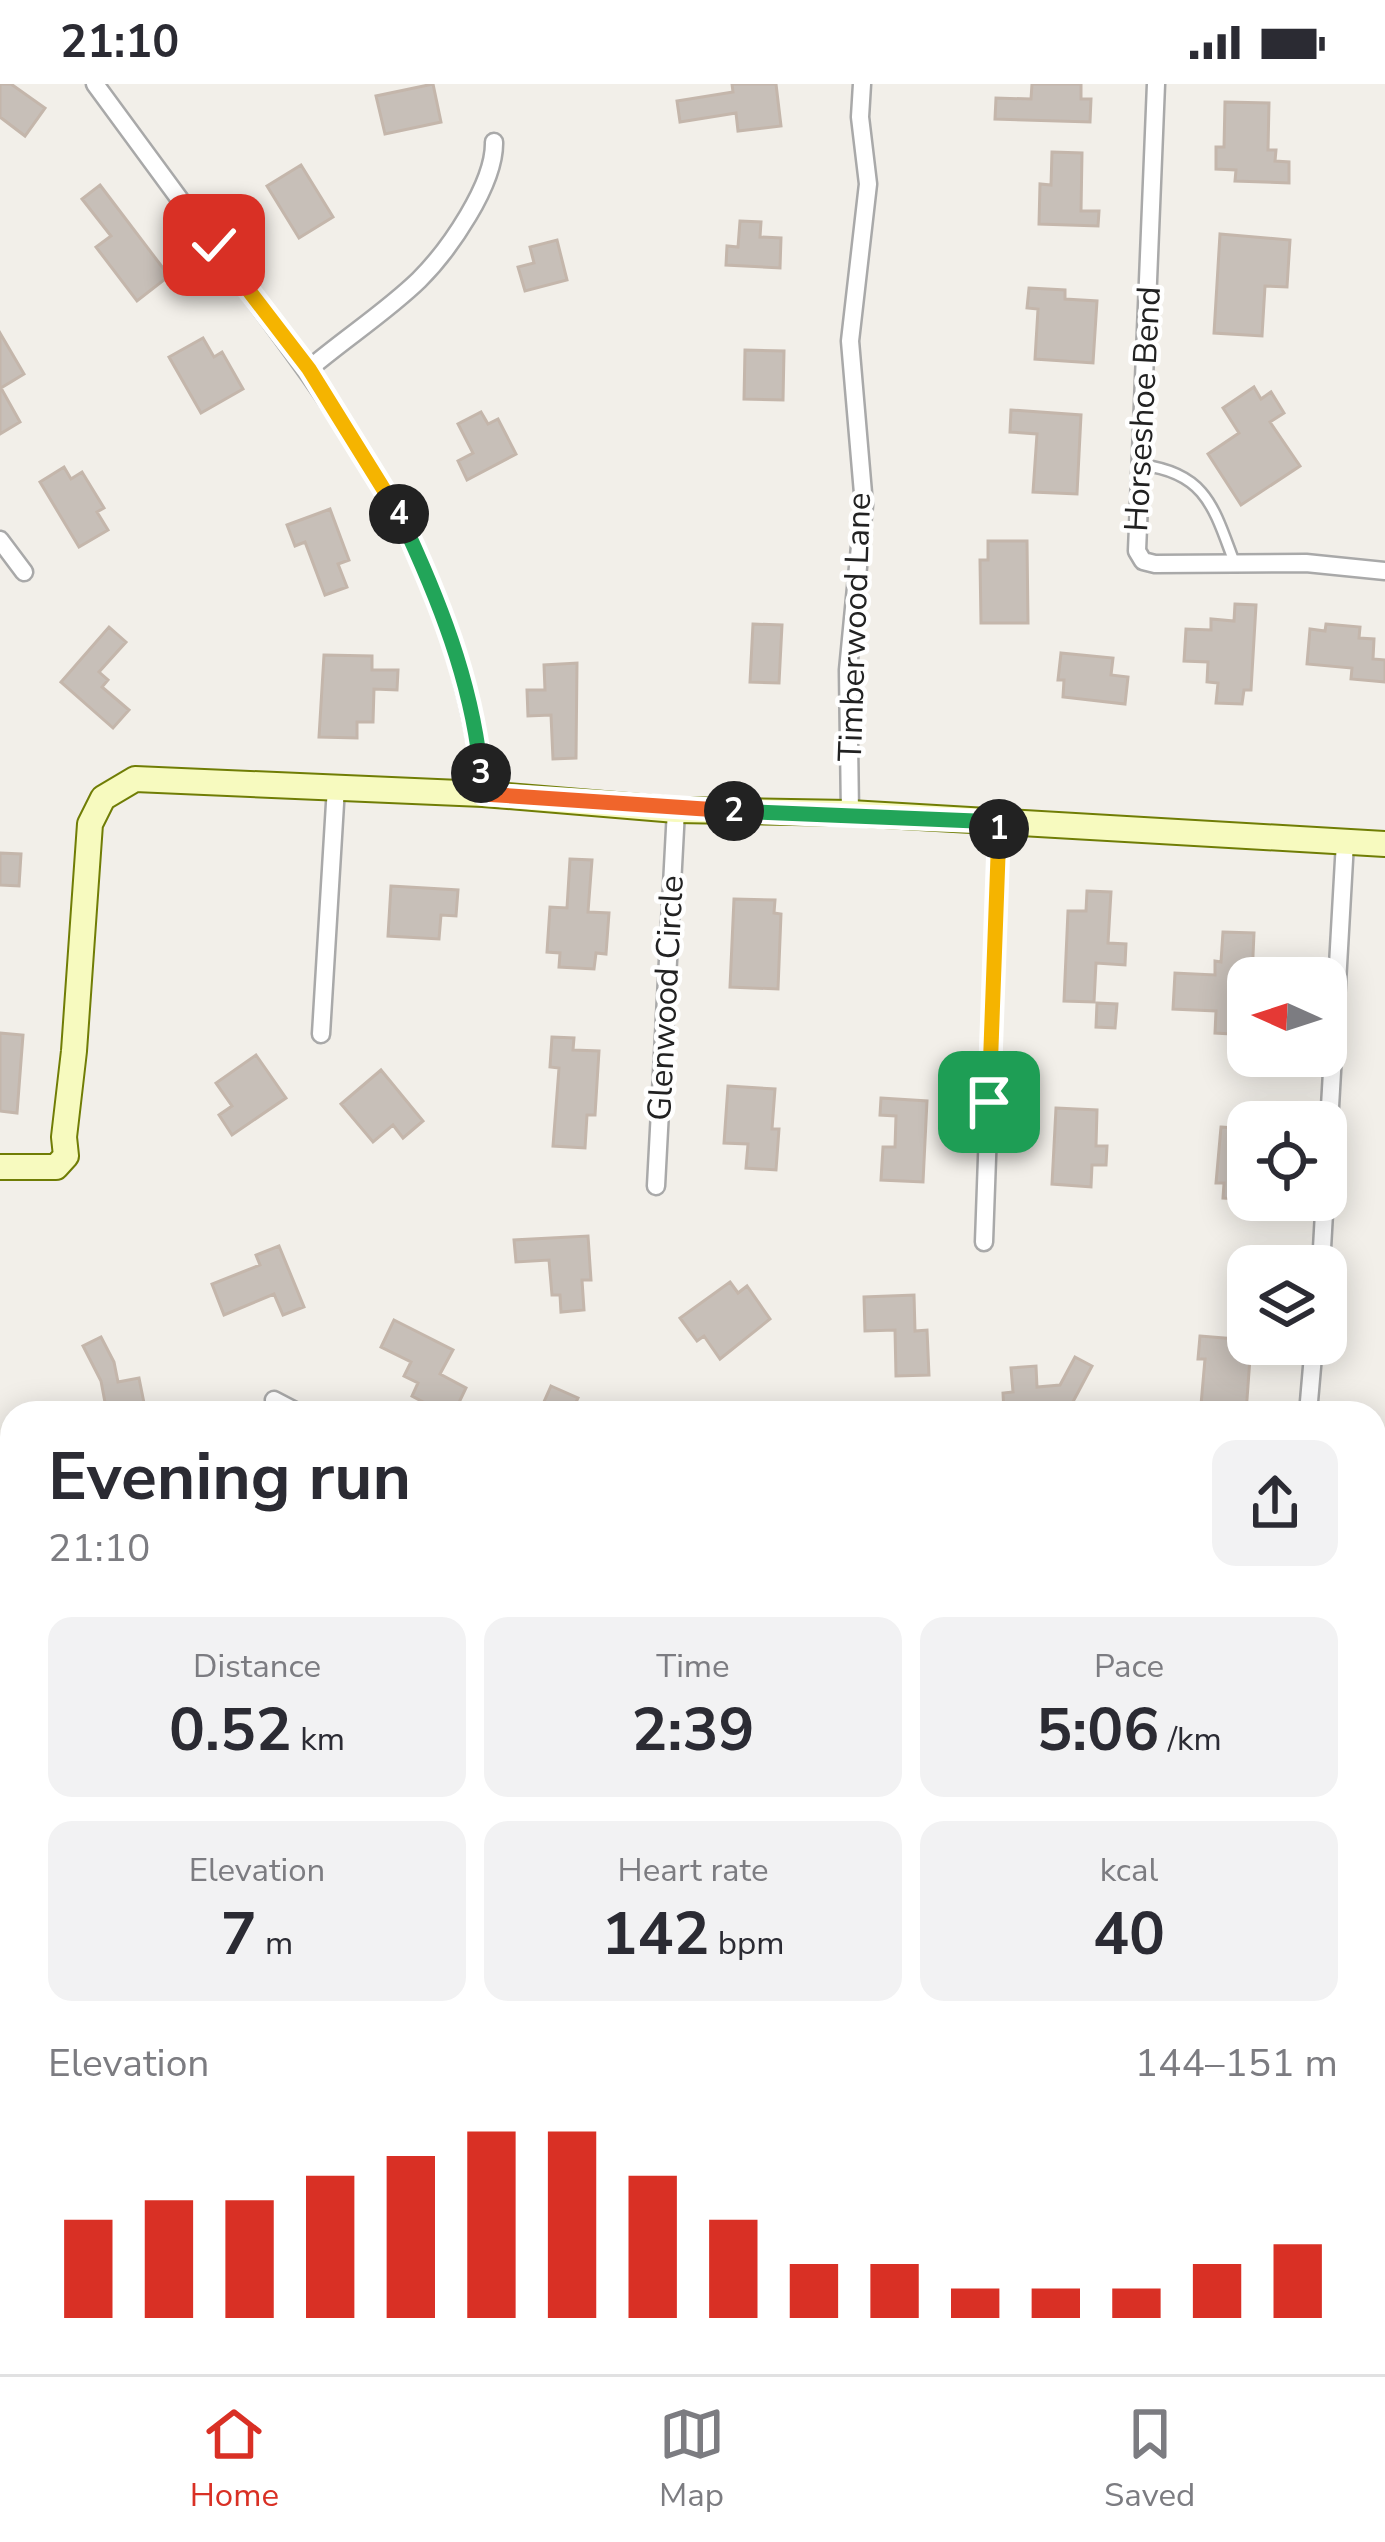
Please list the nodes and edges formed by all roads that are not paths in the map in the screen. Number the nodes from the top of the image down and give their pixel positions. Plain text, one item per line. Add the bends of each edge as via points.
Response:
1 (95, 84) edge
2 (862, 84) edge
3 (1156, 84) edge
4 (494, 142) dead end
5 (309, 369) junction
6 (1142, 465) junction
7 (0, 540) edge
8 (1235, 564) junction
9 (1385, 571) edge
10 (23, 572) dead end
11 (337, 787) junction
12 (483, 794) junction
13 (676, 810) junction
14 (850, 813) junction
15 (1000, 822) junction
16 (1345, 842) junction
17 (1385, 844) edge
18 (321, 1034) dead end
19 (0, 1167) edge
20 (656, 1186) dead end
21 (984, 1242) dead end
22 (1322, 1245) edge
23 (1312, 1365) edge
24 (1308, 1401) edge

1 - 5 street
2 - 14 street, Timberwood Lane via 868,184 850,341 864,505 848,670
3 - 6 street, Horseshoe Bend
4 - 5 street via 495,164 420,279
5 - 12 street via 399,514 435,592 465,682
6 - 8 lane via 1193,480
6 - 8 street, Horseshoe Bend via 1143,561
7 - 10 street
8 - 9 street, Horseshoe Bend
11 - 12 street
11 - 18 street
11 - 19 street via 135,779 103,798 90,824 66,1156 56,1168
12 - 13 street
13 - 14 street
13 - 20 street, Glenwood Circle
14 - 15 street
15 - 16 street
15 - 21 street
16 - 17 street
16 - 22 street
23 - 24 street

